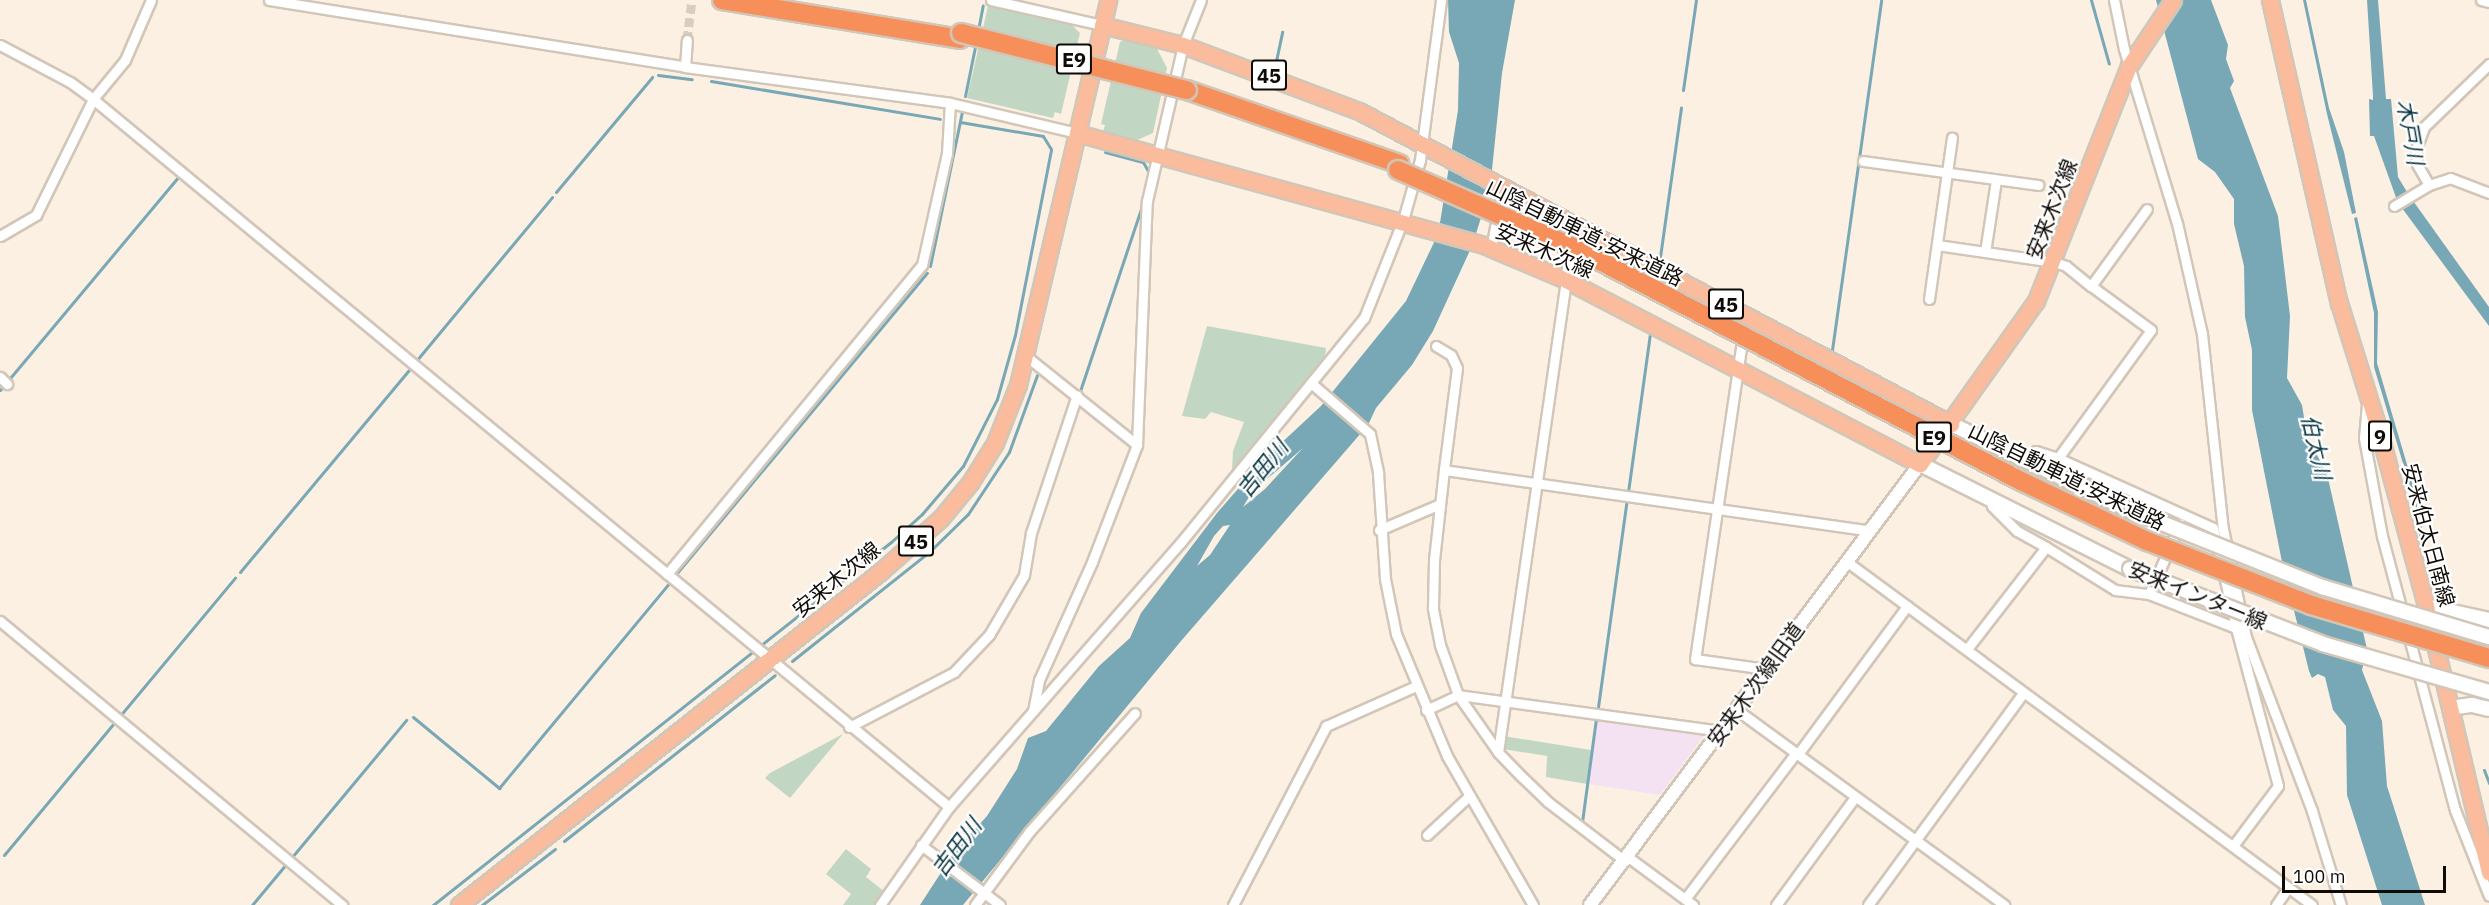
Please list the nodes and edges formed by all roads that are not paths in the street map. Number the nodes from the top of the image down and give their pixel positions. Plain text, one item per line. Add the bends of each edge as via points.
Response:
1 (151, 0) edge
2 (269, 0) edge
3 (722, 0) edge
4 (769, 0) edge
5 (991, 0) edge
6 (1108, 0) edge
7 (1201, 0) edge
8 (1441, 0) edge
9 (2114, 0) edge
10 (2173, 0) edge
11 (2270, 0) edge
12 (2481, 0) edge
13 (2489, 2) edge
14 (1102, 25) junction
15 (960, 36) junction
16 (687, 40) tunnel mouth
17 (0, 45) edge
18 (1184, 45) junction
19 (2489, 64) edge
20 (2129, 66) junction
21 (685, 68) junction
22 (93, 99) junction
23 (950, 104) junction
24 (1077, 133) junction
25 (1952, 138) dead end
26 (1424, 145) junction
27 (1157, 154) junction
28 (1863, 161) dead end
29 (1399, 167) junction
30 (1947, 173) junction
31 (1996, 180) junction
32 (2038, 185) dead end
33 (2429, 185) junction
34 (1502, 186) junction
35 (2489, 193) edge
36 (2394, 207) dead end
37 (2147, 209) dead end
38 (1407, 221) junction
39 (1570, 222) junction
40 (0, 236) edge
41 (1937, 245) junction
42 (1489, 247) junction
43 (1985, 252) junction
44 (2054, 262) junction
45 (1566, 280) junction
46 (2091, 286) junction
47 (1929, 299) dead end
48 (1746, 314) junction
49 (1436, 346) dead end
50 (1026, 356) junction
51 (1739, 369) junction
52 (1313, 385) junction
53 (1077, 395) junction
54 (2367, 403) junction
55 (1951, 424) junction
56 (1137, 445) junction
57 (2058, 458) junction
58 (2022, 459) junction
59 (1920, 464) junction
60 (1444, 470) junction
61 (1537, 483) junction
62 (1992, 499) junction
63 (1440, 504) junction
64 (1717, 507) junction
65 (2183, 517) junction
66 (2213, 528) junction
67 (2223, 529) junction
68 (1379, 530) junction
69 (1870, 531) junction
70 (2046, 547) junction
71 (1846, 561) junction
72 (667, 574) junction
73 (2149, 594) junction
74 (1907, 606) junction
75 (2426, 606) junction
76 (2489, 620) edge
77 (0, 621) edge
78 (2236, 628) junction
79 (2489, 637) edge
80 (2242, 638) junction
81 (1967, 649) junction
82 (2489, 652) edge
83 (2489, 658) edge
84 (768, 660) junction
85 (1766, 669) junction
86 (1416, 686) junction
87 (2489, 692) edge
88 (2023, 693) junction
89 (1458, 694) junction
90 (1507, 700) junction
91 (2450, 708) junction
92 (2489, 709) edge
93 (1426, 710) junction
94 (1737, 710) junction
95 (1034, 711) junction
96 (1135, 713) dead end
97 (849, 727) junction
98 (1721, 731) junction
99 (1498, 752) junction
100 (1797, 754) junction
101 (1470, 796) junction
102 (1855, 797) junction
103 (949, 807) junction
104 (1427, 835) dead end
105 (1914, 841) junction
106 (2233, 846) junction
107 (924, 847) junction
108 (1626, 859) junction
109 (2489, 873) edge
110 (2288, 888) junction
111 (982, 892) junction
112 (2489, 896) edge
113 (1689, 902) edge
114 (342, 905) edge
115 (459, 905) edge
116 (880, 905) edge
117 (975, 905) edge
118 (1000, 905) edge
119 (1233, 905) edge
120 (1533, 905) edge
121 (1590, 905) edge
122 (1776, 905) edge
123 (1868, 905) edge
124 (2004, 905) edge
125 (2276, 905) edge
126 (2312, 905) edge
127 (2341, 905) edge

1 - 22 street via 125,60
2 - 21 street
3 - 15 highway, 山陰自動車道;安来道路 / E9
4 - 15 highway, 山陰自動車道;安来道路 / E9
5 - 14 street
6 - 14 main road, 安来木次線 / 45
7 - 18 street
8 - 26 street
9 - 20 street
10 - 20 main road, 安来木次線
11 - 54 main road, 安来伯太日南線 / 9 via 2339,303
12 - 13 street
14 - 18 main road, 安来木次線 / 45
14 - 24 main road, 安来木次線 / 45
15 - 29 highway, 山陰自動車道;安来道路 / E9, bridge via 1186,93
16 - 21 street
17 - 22 street via 56,74
18 - 26 main road, 安来木次線 / 45 via 1310,90
18 - 27 street
19 - 33 street via 2424,127 2416,149 2417,164
20 - 44 main road, 安来木次線
20 - 67 street via 2177,223 2202,333
21 - 23 street
22 - 40 street via 36,215
22 - 72 street
23 - 24 street
23 - 72 street via 947,153 922,265
24 - 27 main road, 安来木次線 / 45
24 - 50 main road, 安来木次線 / 45
25 - 30 street
26 - 34 main road, 安来木次線 / 45
26 - 38 street
27 - 38 main road, 安来木次線 / 45
27 - 56 street via 1146,214
28 - 30 street
29 - 82 highway, 山陰自動車道;安来道路 / E9 via 1591,249 2013,471 2140,531 2312,599
29 - 83 highway, 山陰自動車道;安来道路 / E9, bridge via 1636,279 1880,409 2108,523 2300,601
30 - 31 street
30 - 41 street
31 - 32 street
31 - 43 street
33 - 35 street via 2450,178
33 - 36 street
34 - 39 main road, 安来木次線 / 45
34 - 42 street
37 - 46 street
38 - 42 main road, 安来木次線 / 45
38 - 52 street via 1364,318
39 - 45 street
39 - 48 main road, 安来木次線 / 45
41 - 43 street
41 - 47 street
42 - 45 main road, 安来木次線 / 45
43 - 44 street
44 - 46 street via 2066,266
44 - 55 main road, 安来木次線 via 2022,326
45 - 51 main road, 安来木次線 / 45
45 - 61 street
46 - 57 street via 2151,330
48 - 51 street
48 - 55 main road, 安来木次線 / 45
49 - 60 street via 1451,355 1457,368
50 - 53 street
50 - 84 main road, 安来木次線 / 45 via 995,443 953,505 880,572
51 - 59 main road, 安来木次線 / 45
51 - 64 street
52 - 68 street via 1370,434 1378,473
52 - 95 street
53 - 56 street
53 - 97 street via 1031,533 1024,575 989,635 954,672
54 - 75 main road, 安来伯太日南線 / 9 via 2380,435
54 - 112 street via 2364,438 2382,536 2455,810
55 - 58 main road
55 - 59 main road, 安来木次線
56 - 95 street via 1092,562 1039,680
57 - 58 street via 2036,451
57 - 65 street
58 - 79 main road, bridge via 2243,558 2322,587
59 - 62 main road, 安来インター線
59 - 69 street, 安来木次線旧道
60 - 61 street
60 - 63 street
61 - 64 street
61 - 90 street
62 - 70 street via 1992,506 2017,531
62 - 87 main road, 安来インター線, bridge via 2130,569 2323,644
63 - 68 street
63 - 89 street via 1433,609 1440,645
64 - 69 street
64 - 85 street via 1695,659
65 - 66 street
65 - 73 street
66 - 67 street
66 - 78 street
67 - 80 street
68 - 86 street via 1396,634
69 - 71 street, 安来木次線旧道
70 - 73 street via 2115,591
70 - 81 street
71 - 74 street
71 - 85 street, 安来木次線旧道
72 - 84 street
73 - 78 street
74 - 81 street
74 - 100 street
75 - 76 main road
75 - 91 main road, 安来伯太日南線 / 9
77 - 114 street
78 - 80 street
80 - 106 street via 2278,786
80 - 127 street via 2312,811
81 - 88 street
84 - 97 street
84 - 115 main road, 安来木次線 / 45
85 - 94 street, 安来木次線旧道
86 - 93 street
86 - 119 street via 1326,726
88 - 105 street
88 - 106 street
89 - 90 street
89 - 93 street
89 - 99 street
90 - 98 street
90 - 99 street
91 - 92 main road via 2472,705
91 - 109 main road, 安来伯太日南線 / 9
93 - 101 street
94 - 98 street, 安来木次線旧道
94 - 100 street
95 - 103 street
96 - 111 street via 1029,832
97 - 103 street
98 - 108 street, 安来木次線旧道
99 - 108 street via 1548,802
100 - 102 street
100 - 113 street
101 - 104 street
101 - 120 street
102 - 105 street
102 - 122 street
103 - 107 street
105 - 123 street
105 - 124 street
106 - 110 street
107 - 111 street
107 - 116 street
108 - 113 street
108 - 121 street, 安来木次線旧道
110 - 125 street
110 - 126 street
111 - 117 street
111 - 118 street

